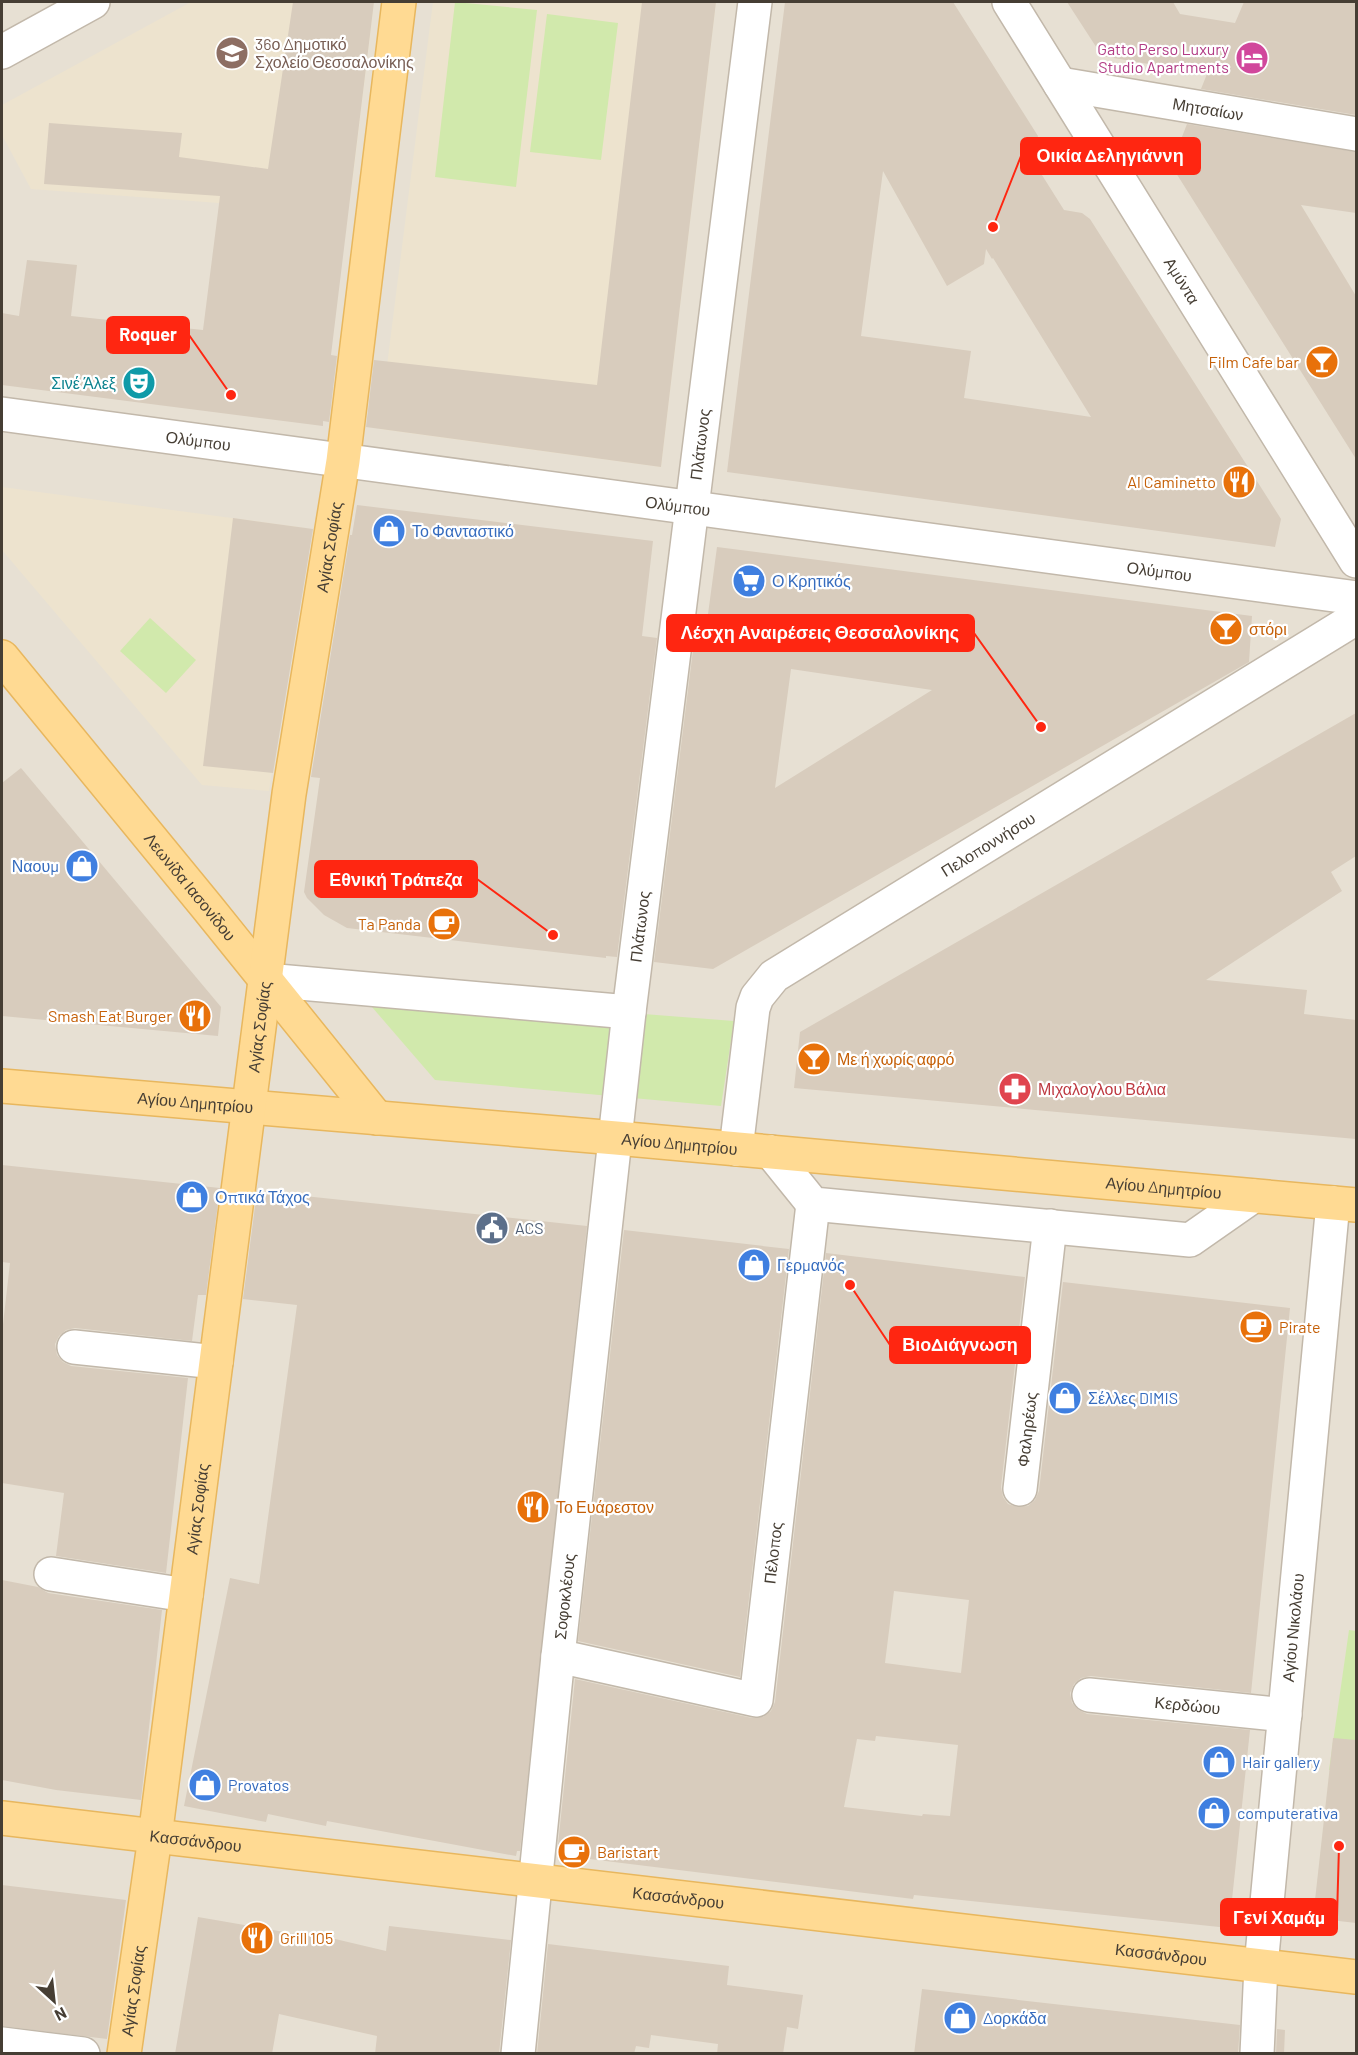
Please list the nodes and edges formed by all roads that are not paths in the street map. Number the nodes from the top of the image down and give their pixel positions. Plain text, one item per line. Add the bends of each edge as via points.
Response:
1 (93, 2) edge
2 (399, 2) edge
3 (755, 2) edge
4 (1009, 2) edge
5 (2, 52) edge
6 (1060, 84) junction
7 (1356, 134) edge
8 (2, 414) edge
9 (343, 461) junction
10 (692, 508) junction
11 (1356, 561) edge
12 (1356, 598) edge
13 (1356, 618) edge
14 (2, 657) edge
15 (266, 980) junction
16 (629, 1012) junction
17 (2, 1086) edge
18 (249, 1107) junction
19 (376, 1118) junction
20 (615, 1138) junction
21 (736, 1149) junction
22 (771, 1152) junction
23 (1253, 1196) junction
24 (813, 1204) junction
25 (1345, 1204) edge
26 (1050, 1226) junction
27 (74, 1347) dead end
28 (216, 1362) junction
29 (1020, 1489) dead end
30 (51, 1574) dead end
31 (186, 1595) junction
32 (558, 1656) junction
33 (1089, 1695) dead end
34 (1285, 1715) junction
35 (2, 1818) edge
36 (155, 1837) junction
37 (536, 1881) junction
38 (1262, 1966) junction
39 (1356, 1977) edge
40 (2, 2044) edge
41 (83, 2054) edge
42 (124, 2054) edge
43 (518, 2054) edge
44 (1257, 2054) edge

1 - 5 street
2 - 9 main road, Αγίας Σοφίας
3 - 10 street, Πλάτωνος
4 - 6 street, Αμύντα
6 - 7 street, Μητσαίων
6 - 11 street, Αμύντα
8 - 9 street, Ολύμπου
9 - 10 street, Ολύμπου
9 - 15 main road, Αγίας Σοφίας via 289,794
10 - 12 street, Ολύμπου
10 - 16 street, Πλάτωνος
13 - 21 street, Πελοποννήσου via 774,976 753,1008
14 - 15 main road, Λεωνίδα Ιασονίδου
15 - 16 street
15 - 18 main road, Αγίας Σοφίας
15 - 19 main road, Λεωνίδα Ιασονίδου
16 - 20 street, Πλάτωνος
17 - 18 main road, Αγίου Δημητρίου
18 - 19 main road, Αγίου Δημητρίου
18 - 28 main road, Αγίας Σοφίας
19 - 20 main road, Αγίου Δημητρίου
20 - 21 main road, Αγίου Δημητρίου
20 - 32 street, Σοφοκλέους
21 - 22 main road, Αγίου Δημητρίου
22 - 23 main road, Αγίου Δημητρίου
22 - 24 street
23 - 25 main road, Αγίου Δημητρίου
23 - 26 street via 1190,1240
24 - 26 street
24 - 32 street, Πέλοπος via 756,1700
25 - 34 street, Αγίου Νικολάου
26 - 29 street, Φαληρέως
27 - 28 street
28 - 31 main road, Αγίας Σοφίας
30 - 31 street
31 - 36 main road, Αγίας Σοφίας
32 - 37 street, Σοφοκλέους
33 - 34 street, Κερδώου
34 - 38 street, Αγίου Νικολάου
35 - 36 main road, Κασσάνδρου
36 - 37 main road, Κασσάνδρου
36 - 42 main road, Αγίας Σοφίας
37 - 38 main road, Κασσάνδρου
37 - 43 street, Σοφοκλέους
38 - 39 main road, Κασσάνδρου
38 - 44 street, Αγίου Νικολάου
40 - 41 street

